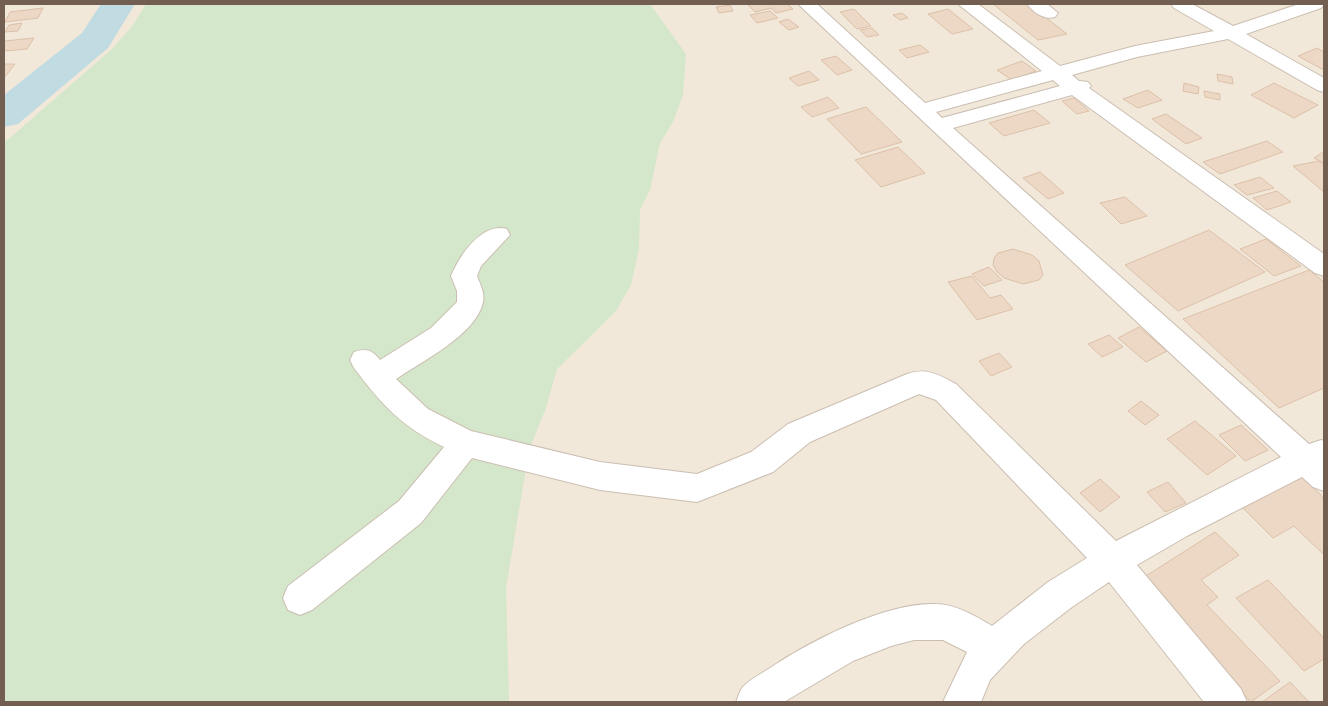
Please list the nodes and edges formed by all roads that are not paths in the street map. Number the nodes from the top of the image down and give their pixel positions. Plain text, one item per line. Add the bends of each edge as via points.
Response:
1 (807, 4) edge
2 (967, 4) edge
3 (1180, 4) edge
4 (1315, 13) edge
5 (1238, 37) junction
6 (1057, 73) junction
7 (1102, 81) dead end
8 (1324, 86) edge
9 (1076, 88) junction
10 (930, 118) junction
11 (498, 235) dead end
12 (1324, 267) edge
13 (466, 443) junction
14 (1318, 463) edge
15 (1112, 560) junction
16 (300, 598) dead end
17 (993, 648) junction
18 (755, 702) edge
19 (962, 702) edge
20 (1228, 702) edge

1 - 10 street
2 - 6 street
3 - 5 street
4 - 5 street
5 - 6 street via 1142,63
5 - 8 street
6 - 9 street
6 - 10 street
7 - 9 street
9 - 10 street
9 - 12 street
10 - 14 street
11 - 13 street via 470,262 464,276 470,289 470,305 449,330 371,368 410,413
13 - 15 street via 600,476 697,488 762,462 799,433 917,382 928,383 946,392
13 - 16 street via 410,512
14 - 15 street
15 - 17 street via 1014,628
15 - 20 street
17 - 18 street via 956,625 935,621 896,626 853,643 806,668
17 - 19 street via 983,659 963,694

